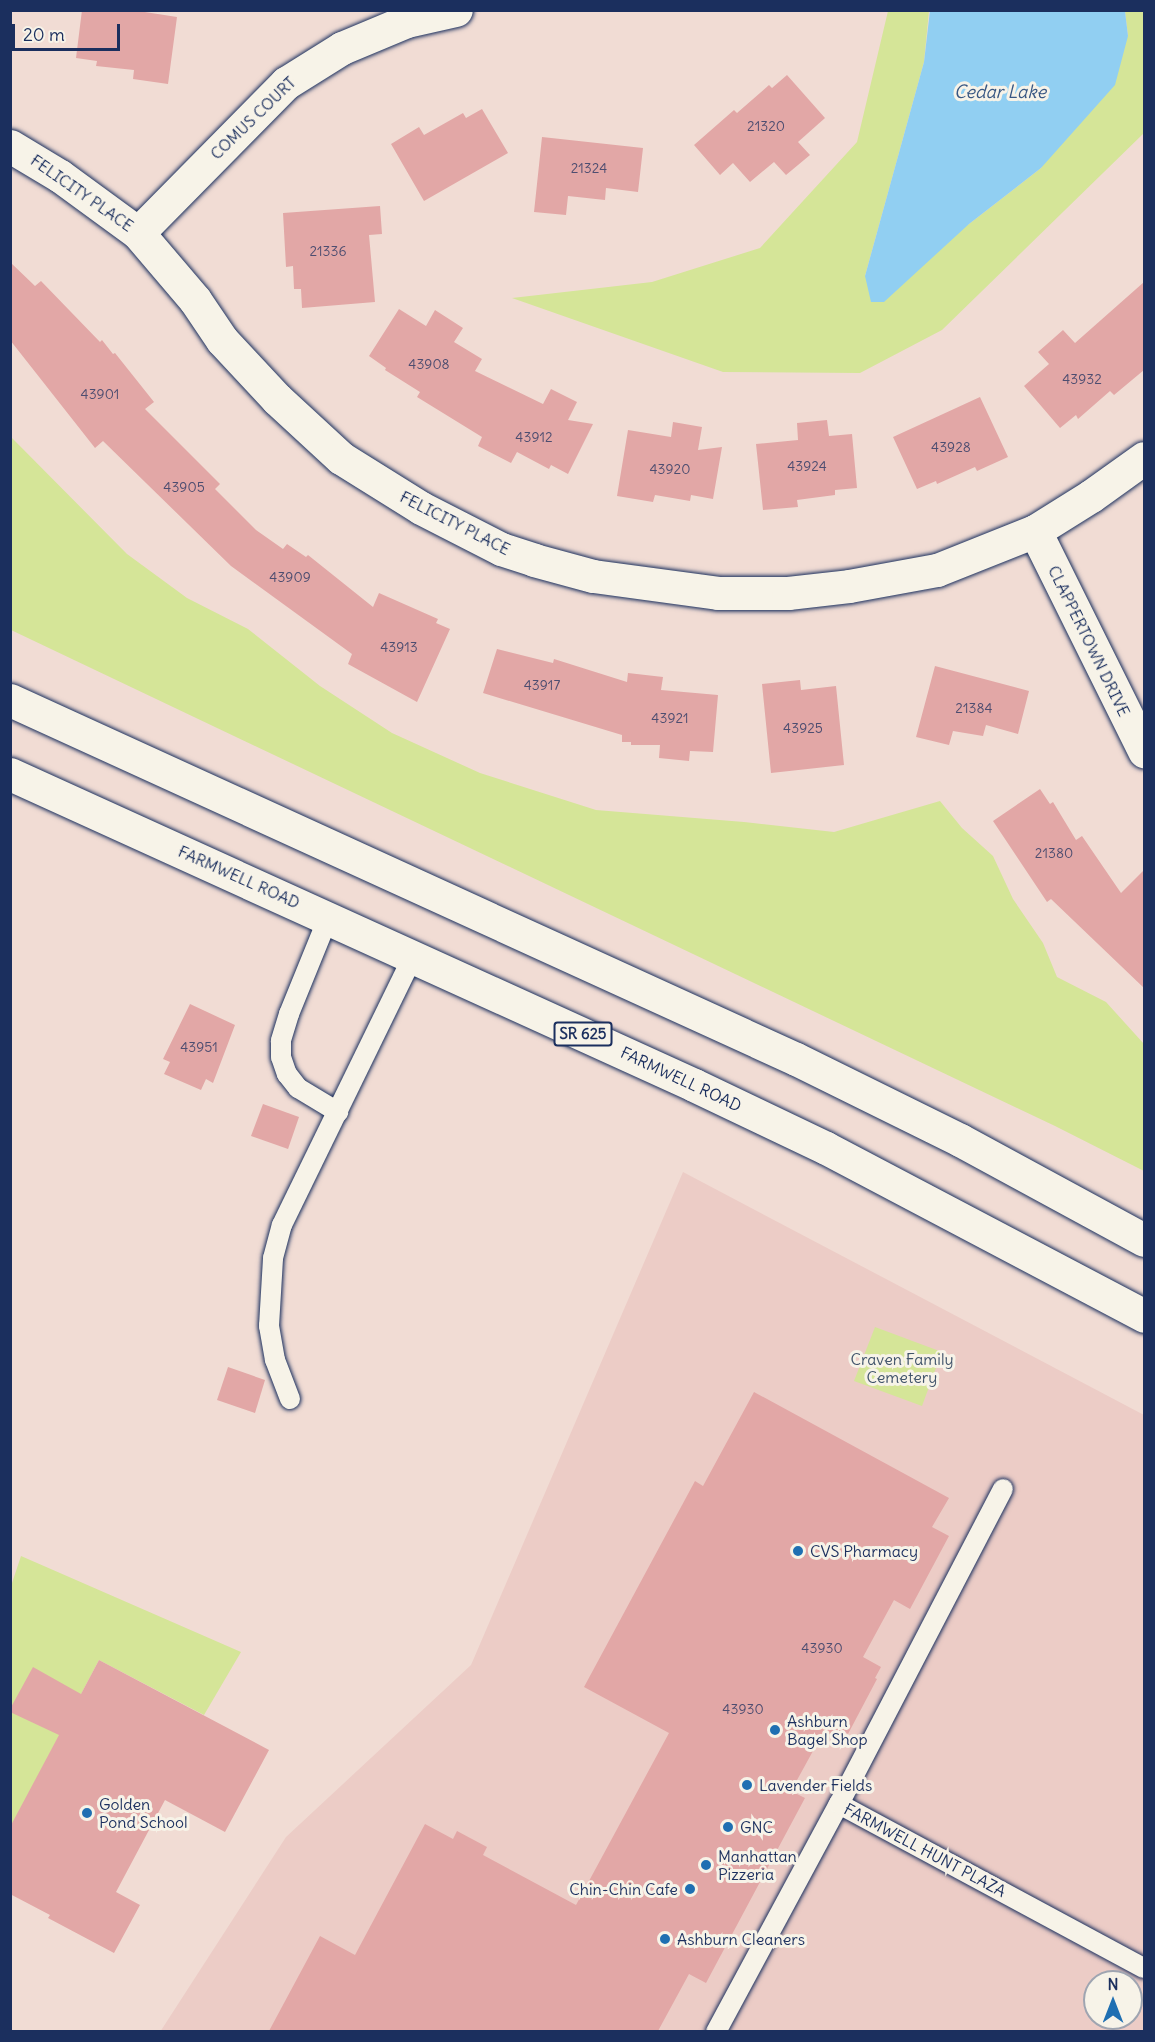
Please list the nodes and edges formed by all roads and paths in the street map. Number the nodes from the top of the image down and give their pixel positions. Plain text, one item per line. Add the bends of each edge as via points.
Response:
1 (456, 10) edge
2 (10, 146) edge
3 (138, 233) junction
4 (1144, 458) edge
5 (1035, 531) junction
6 (10, 700) edge
7 (1144, 751) edge
8 (10, 774) edge
9 (328, 918) junction
10 (413, 957) junction
11 (338, 1112) junction
12 (1144, 1240) edge
13 (1144, 1316) edge
14 (290, 1400) dead end
15 (1003, 1489) dead end
16 (839, 1804) junction
17 (1144, 1968) edge
18 (716, 2031) edge

1 - 3 main road, COMUS COURT via 407,21 342,48 286,82
2 - 3 main road, FELICITY PLACE via 60,176
3 - 5 main road, FELICITY PLACE via 195,300 222,340 277,399 341,458 421,508 501,549 534,560 593,576 718,593 788,593 937,570
4 - 5 main road, FELICITY PLACE
5 - 7 main road, CLAPPERTOWN DRIVE
6 - 12 main road via 796,1059 960,1140
8 - 9 main road, FARMWELL ROAD / SR 625
9 - 10 main road, FARMWELL ROAD / SR 625
9 - 11 lane via 289,1014 281,1057 298,1088
10 - 11 lane
10 - 13 main road, FARMWELL ROAD / SR 625 via 826,1148
11 - 14 lane via 293,1198 273,1258 270,1326 275,1360
15 - 16 lane
16 - 17 lane, FARMWELL HUNT PLAZA
16 - 18 lane, FARMWELL HUNT PLAZA

